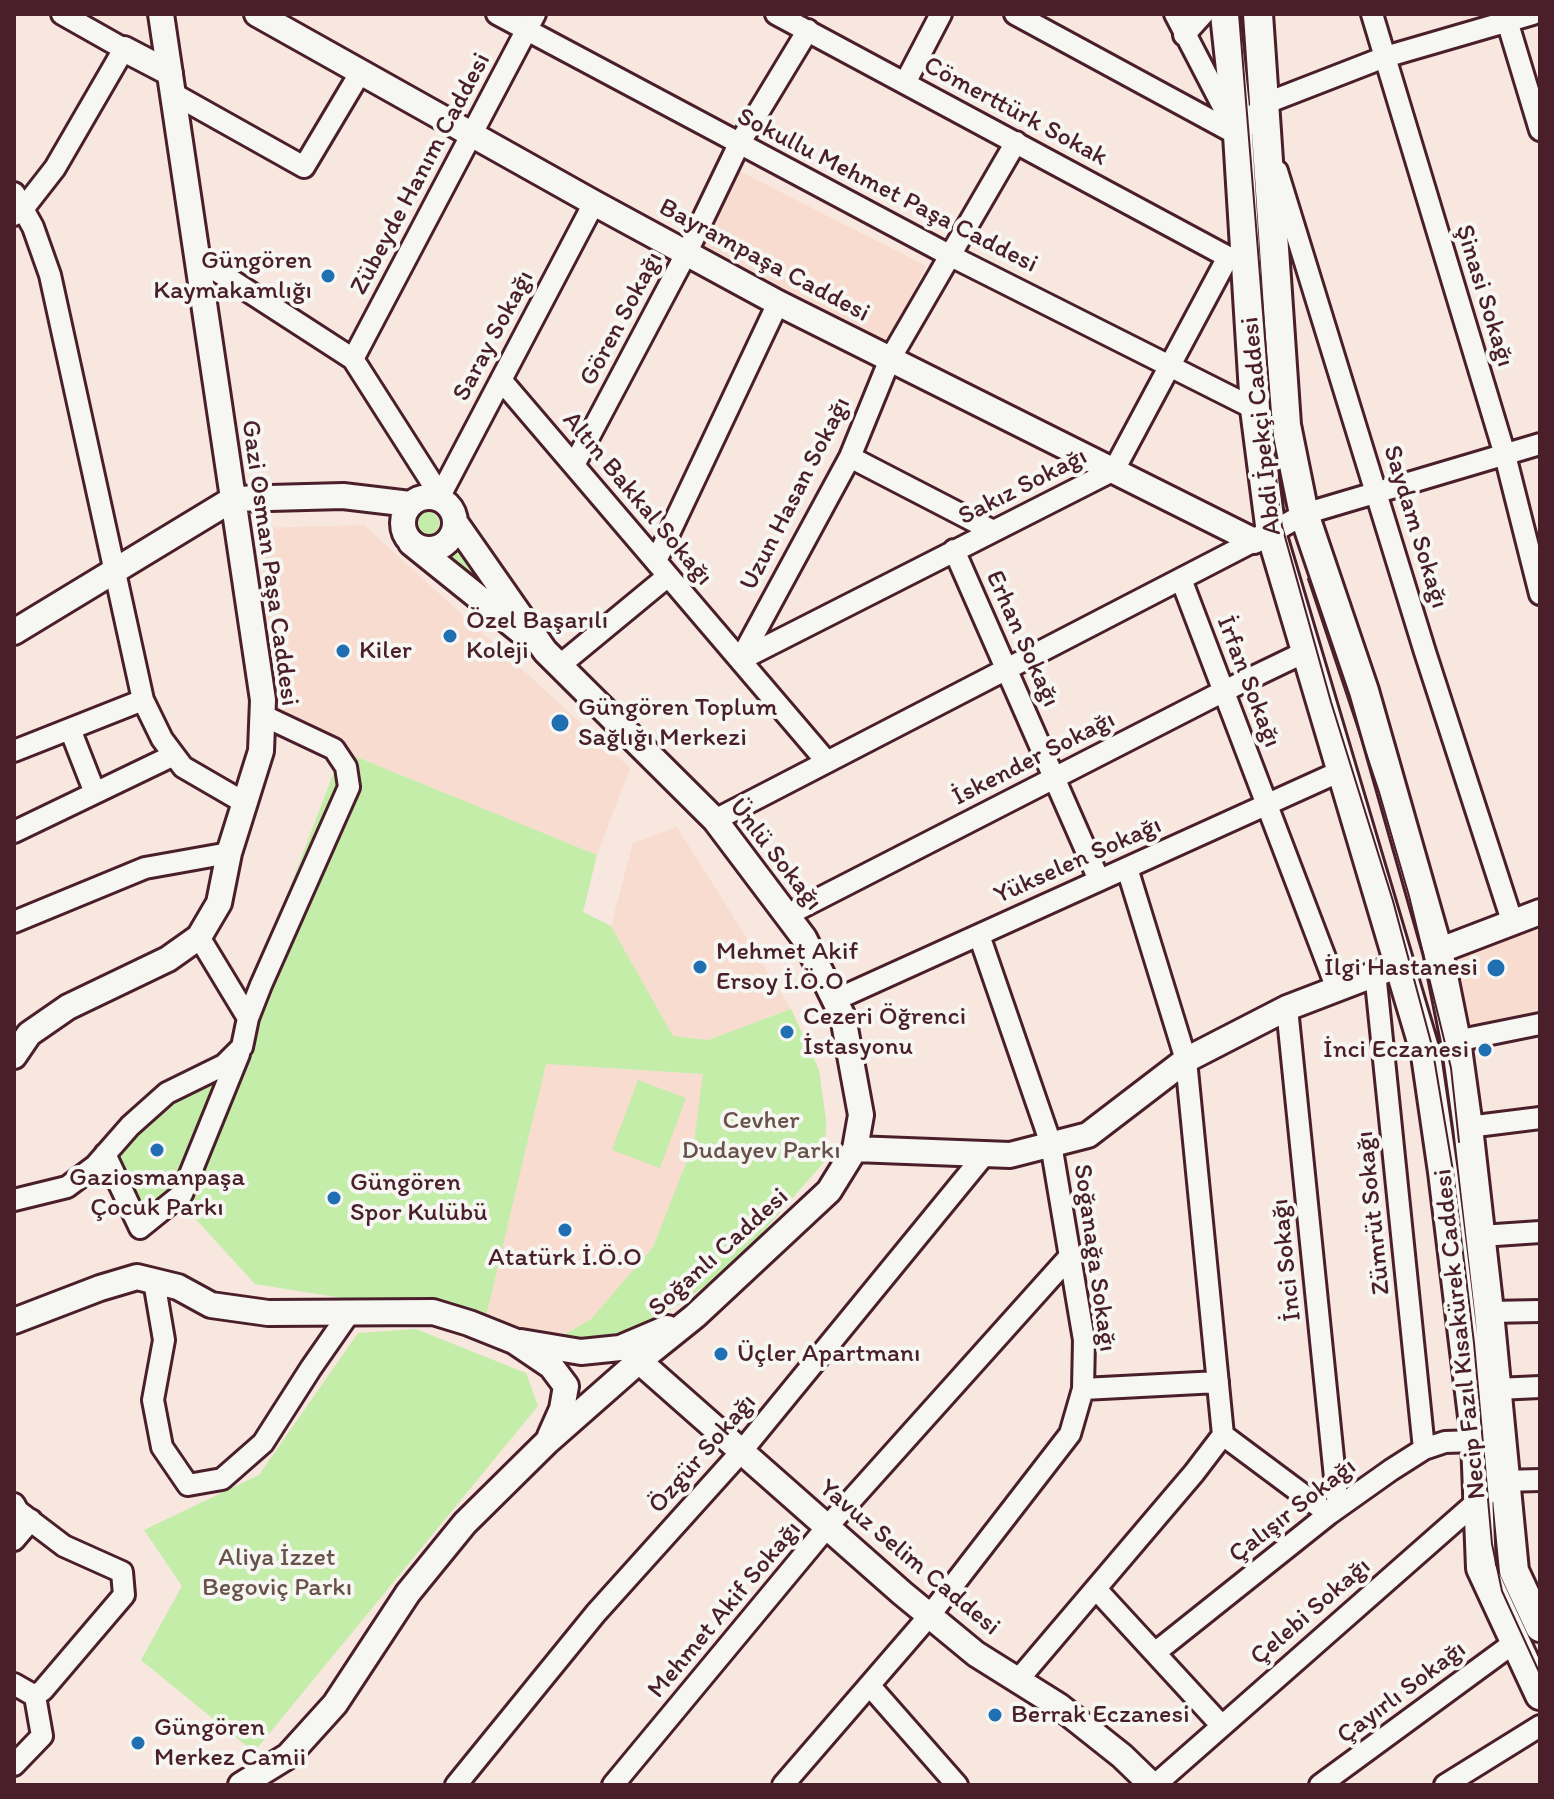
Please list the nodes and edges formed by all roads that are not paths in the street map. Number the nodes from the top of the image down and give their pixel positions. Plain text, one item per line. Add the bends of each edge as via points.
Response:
1 (62, 14) edge
2 (161, 14) edge
3 (497, 14) edge
4 (776, 14) edge
5 (941, 14) edge
6 (1015, 14) edge
7 (1175, 14) edge
8 (1203, 14) edge
9 (1225, 14) edge
10 (1258, 14) edge
11 (1372, 14) edge
12 (1533, 14) edge
13 (270, 17) edge
14 (1506, 18) edge
15 (531, 22) edge
16 (808, 30) junction
17 (1184, 35) junction
18 (124, 49) junction
19 (1385, 57) junction
20 (360, 73) junction
21 (171, 83) junction
22 (905, 83) junction
23 (1264, 104) junction
24 (1540, 130) edge
25 (472, 133) junction
26 (1238, 135) junction
27 (1016, 142) junction
28 (739, 144) junction
29 (1268, 145) junction
30 (594, 203) junction
31 (17, 206) edge
32 (687, 252) junction
33 (949, 255) junction
34 (1228, 257) joint
35 (197, 258) junction
36 (778, 303) junction
37 (353, 359) junction
38 (890, 359) junction
39 (1171, 365) junction
40 (501, 380) junction
41 (1255, 409) junction
42 (1540, 444) edge
43 (1505, 455) junction
44 (850, 457) junction
45 (574, 465) junction
46 (1114, 470) junction
47 (1378, 493) junction
48 (233, 499) junction
49 (447, 505) junction
50 (1304, 514) junction
51 (408, 524) junction
52 (993, 531) junction
53 (1263, 537) junction
54 (954, 550) junction
55 (662, 569) junction
56 (115, 573) junction
57 (1181, 579) junction
58 (1540, 594) edge
59 (14, 632) edge
60 (1305, 652) junction
61 (552, 658) junction
62 (740, 660) junction
63 (1007, 669) junction
64 (1224, 691) junction
65 (143, 700) junction
66 (262, 715) junction
67 (70, 729) junction
68 (14, 751) edge
69 (174, 755) junction
70 (827, 762) junction
71 (1343, 770) junction
72 (1055, 778) junction
73 (95, 793) junction
74 (245, 803) junction
75 (1267, 804) junction
76 (715, 820) junction
77 (14, 832) edge
78 (229, 853) junction
79 (1127, 868) junction
80 (1099, 880) junction
81 (1540, 912) edge
82 (787, 915) junction
83 (14, 922) edge
84 (1513, 924) junction
85 (979, 935) junction
86 (199, 937) junction
87 (1438, 951) junction
88 (1387, 968) junction
89 (1337, 989) junction
90 (835, 1000) junction
91 (1287, 1008) junction
92 (248, 1018) junction
93 (1540, 1024) edge
94 (22, 1032) edge
95 (1456, 1041) junction
96 (242, 1047) junction
97 (14, 1056) edge
98 (1186, 1060) junction
99 (1540, 1118) edge
100 (1468, 1127) junction
101 (1051, 1144) junction
102 (855, 1149) junction
103 (105, 1154) junction
104 (985, 1154) junction
105 (14, 1200) edge
106 (1540, 1232) edge
107 (1481, 1236) junction
108 (1071, 1255) junction
109 (154, 1281) junction
110 (1540, 1311) edge
111 (350, 1312) junction
112 (1489, 1312) junction
113 (695, 1316) junction
114 (14, 1321) edge
115 (514, 1341) junction
116 (639, 1361) junction
117 (1218, 1382) junction
118 (1540, 1387) edge
119 (1083, 1389) junction
120 (1497, 1389) junction
121 (1223, 1435) junction
122 (1476, 1441) junction
123 (547, 1442) junction
124 (1424, 1449) junction
125 (741, 1452) junction
126 (1540, 1480) edge
127 (1504, 1481) junction
128 (1480, 1499) junction
129 (14, 1504) edge
130 (1334, 1510) junction
131 (31, 1520) junction
132 (827, 1527) junction
133 (14, 1540) edge
134 (1096, 1589) junction
135 (930, 1615) junction
136 (1540, 1627) edge
137 (1515, 1642) junction
138 (1156, 1652) junction
139 (1018, 1680) junction
140 (14, 1684) edge
141 (870, 1686) junction
142 (1540, 1695) edge
143 (35, 1696) junction
144 (1221, 1725) junction
145 (1540, 1726) edge
146 (14, 1765) edge
147 (253, 1782) edge
148 (787, 1783) edge
149 (456, 1785) edge
150 (613, 1785) edge
151 (957, 1785) edge
152 (1154, 1785) edge
153 (1320, 1785) edge
154 (1445, 1785) edge

1 - 18 street
2 - 21 street, Gazi Osman Paşa Caddesi
3 - 15 street, Sokullu Mehmet Paşa Caddesi
4 - 16 street, Cömerttürk Sokak
5 - 22 street
6 - 26 street
7 - 17 street
8 - 17 street
9 - 26 main road, Abdi İpekçi Caddesi
10 - 23 main road, Abdi İpekçi Caddesi
11 - 19 street, Şinasi Sokağı
12 - 14 street
13 - 20 street, Bayrampaşa Caddesi
14 - 19 street
14 - 24 street
15 - 25 street, Zübeyde Hanım Caddesi
15 - 28 street, Sokullu Mehmet Paşa Caddesi
16 - 22 street, Cömerttürk Sokak
16 - 28 street, Gören Sokağı
17 - 26 street
18 - 21 street
18 - 31 street via 55,168
19 - 23 street
19 - 43 street, Şinasi Sokağı
20 - 21 street via 304,167
20 - 25 street, Bayrampaşa Caddesi
21 - 35 street, Gazi Osman Paşa Caddesi
22 - 27 street, Cömerttürk Sokak
23 - 26 street
23 - 29 main road, Abdi İpekçi Caddesi
25 - 30 street, Bayrampaşa Caddesi
25 - 37 street, Zübeyde Hanım Caddesi
26 - 41 main road, Abdi İpekçi Caddesi
27 - 33 street, Uzun Hasan Sokağı
27 - 34 street, Cömerttürk Sokak
28 - 32 street, Gören Sokağı
28 - 33 street, Sokullu Mehmet Paşa Caddesi
29 - 47 street, Saydam Sokağı
29 - 50 main road, Abdi İpekçi Caddesi via 1286,425
30 - 32 street, Bayrampaşa Caddesi
30 - 40 street, Saray Sokağı
31 - 56 street via 33,227 50,275
32 - 36 street, Bayrampaşa Caddesi
32 - 45 street, Gören Sokağı
33 - 38 street, Uzun Hasan Sokağı
33 - 39 street, Sokullu Mehmet Paşa Caddesi
34 - 39 street, Sakız Sokağı
35 - 37 street
35 - 48 street, Gazi Osman Paşa Caddesi
36 - 38 street, Bayrampaşa Caddesi
36 - 55 street
37 - 49 street
38 - 44 street, Uzun Hasan Sokağı
38 - 46 street, Bayrampaşa Caddesi
39 - 41 street, Sokullu Mehmet Paşa Caddesi
39 - 46 street, Sakız Sokağı
40 - 45 street, Altın Bakkal Sokağı
40 - 49 street, Saray Sokağı
41 - 53 main road, Abdi İpekçi Caddesi
42 - 43 street
43 - 47 street
43 - 58 street, Şinasi Sokağı
44 - 52 street
44 - 62 street, Uzun Hasan Sokağı
45 - 55 street, Altın Bakkal Sokağı
46 - 52 street, Sakız Sokağı
46 - 53 street, Bayrampaşa Caddesi
47 - 50 street
47 - 84 street, Saydam Sokağı
48 - 51 street via 343,496
48 - 56 street
48 - 66 street, Gazi Osman Paşa Caddesi
49 - 51 street via 426,496
49 - 51 street via 451,538 437,548 419,548
49 - 61 street
50 - 53 street
50 - 87 main road, Abdi İpekçi Caddesi via 1364,691
51 - 61 street
52 - 54 street, Sakız Sokağı
53 - 57 street
53 - 60 main road, Abdi İpekçi Caddesi
54 - 62 street, Sakız Sokağı
54 - 63 street, Erhan Sokağı
55 - 61 street
55 - 62 street, Altın Bakkal Sokağı
56 - 59 street
56 - 65 street
57 - 63 street
57 - 64 street, İrfan Sokağı
60 - 64 street, İskender Sokağı
60 - 71 main road, Abdi İpekçi Caddesi
61 - 76 street, Ünlü Sokağı
62 - 70 street, Altın Bakkal Sokağı
63 - 70 street
63 - 72 street, Erhan Sokağı
64 - 72 street, İskender Sokağı
64 - 75 street, İrfan Sokağı
65 - 67 street
65 - 69 street
66 - 74 street, Gazi Osman Paşa Caddesi via 261,751
66 - 92 street via 334,749 346,767 349,787
67 - 68 street
67 - 73 street
69 - 73 street
69 - 74 street via 183,767
70 - 76 street
71 - 75 street, Yükselen Sokağı
71 - 88 main road, Abdi İpekçi Caddesi
72 - 80 street, Erhan Sokağı
72 - 82 street, İskender Sokağı
73 - 77 street
74 - 78 street, Gazi Osman Paşa Caddesi
75 - 79 street, Yükselen Sokağı
75 - 89 street, İrfan Sokağı
76 - 82 street, Ünlü Sokağı
78 - 83 street via 145,868
78 - 86 street, Gazi Osman Paşa Caddesi via 219,903
79 - 80 street, Yükselen Sokağı
79 - 98 street
80 - 85 street, Yükselen Sokağı
81 - 84 street
82 - 90 street, Ünlü Sokağı
84 - 87 street
85 - 90 street, Yükselen Sokağı
85 - 101 street, Soğanağa Sokağı
86 - 92 street
86 - 94 street, Gazi Osman Paşa Caddesi via 168,959
87 - 95 main road, Necip Fazıl Kısakürek Caddesi
88 - 89 street
88 - 122 main road, Necip Fazıl Kısakürek Caddesi via 1426,1055
88 - 124 street, Zümrüt Sokağı
89 - 91 street
90 - 102 street, Ünlü Sokağı via 843,1017 861,1115
91 - 98 street
91 - 130 street, İnci Sokağı
92 - 96 street
93 - 95 street
94 - 97 street, Gazi Osman Paşa Caddesi
95 - 100 main road, Necip Fazıl Kısakürek Caddesi
96 - 103 street via 224,1065 167,1093
96 - 103 street via 182,1194 140,1228
98 - 101 street via 1088,1135
98 - 117 street
99 - 100 street
100 - 107 main road, Necip Fazıl Kısakürek Caddesi
101 - 104 street via 1010,1155
101 - 108 street, Soğanağa Sokağı
102 - 104 street
102 - 113 street, Soğanlı Caddesi via 829,1191
103 - 105 street via 67,1187
104 - 125 street, Özgür Sokağı
106 - 107 street
107 - 112 main road, Necip Fazıl Kısakürek Caddesi
108 - 119 street, Soğanağa Sokağı via 1084,1340
108 - 132 street, Mehmet Akif Sokağı
109 - 111 street via 211,1305 268,1313
109 - 111 street via 164,1340 153,1400 162,1447 188,1485 222,1479 263,1443
109 - 114 street via 137,1277
110 - 112 street
111 - 115 street via 433,1312
112 - 120 main road, Necip Fazıl Kısakürek Caddesi
113 - 115 street via 620,1348 581,1352
113 - 116 street, Soğanlı Caddesi
115 - 123 street via 551,1366 566,1386
116 - 123 street, Soğanlı Caddesi
116 - 125 street, Yavuz Selim Caddesi
117 - 119 street
117 - 121 street
118 - 120 street
119 - 135 street, Soğanağa Sokağı via 1070,1434
120 - 127 main road, Necip Fazıl Kısakürek Caddesi
121 - 130 street
121 - 134 street
122 - 124 street, Çalışır Sokağı
122 - 128 main road, Necip Fazıl Kısakürek Caddesi
123 - 147 street, Soğanlı Caddesi via 446,1546 408,1593 335,1704 288,1756
124 - 130 street, Çalışır Sokağı
125 - 132 street, Yavuz Selim Caddesi
125 - 149 street, Özgür Sokağı via 596,1613
126 - 127 street
127 - 128 street, Çelebi Sokağı
127 - 136 main road, Necip Fazıl Kısakürek Caddesi via 1514,1571
128 - 137 main road, Necip Fazıl Kısakürek Caddesi via 1481,1568
128 - 144 street, Çelebi Sokağı
129 - 131 street
130 - 138 street, Çalışır Sokağı
131 - 133 street
131 - 143 street via 64,1546 122,1572 124,1595
132 - 135 street, Yavuz Selim Caddesi
132 - 150 street, Mehmet Akif Sokağı
134 - 138 street
134 - 139 street
135 - 139 street, Yavuz Selim Caddesi via 976,1654
135 - 141 street, Soğanağa Sokağı
137 - 142 main road, Necip Fazıl Kısakürek Caddesi
137 - 153 street, Çayırlı Sokağı
138 - 144 street
139 - 152 street, Yavuz Selim Caddesi via 1059,1706
140 - 143 street
141 - 148 street, Soğanağa Sokağı
141 - 151 street
143 - 146 street via 42,1736
144 - 152 street, Çelebi Sokağı
145 - 154 street

